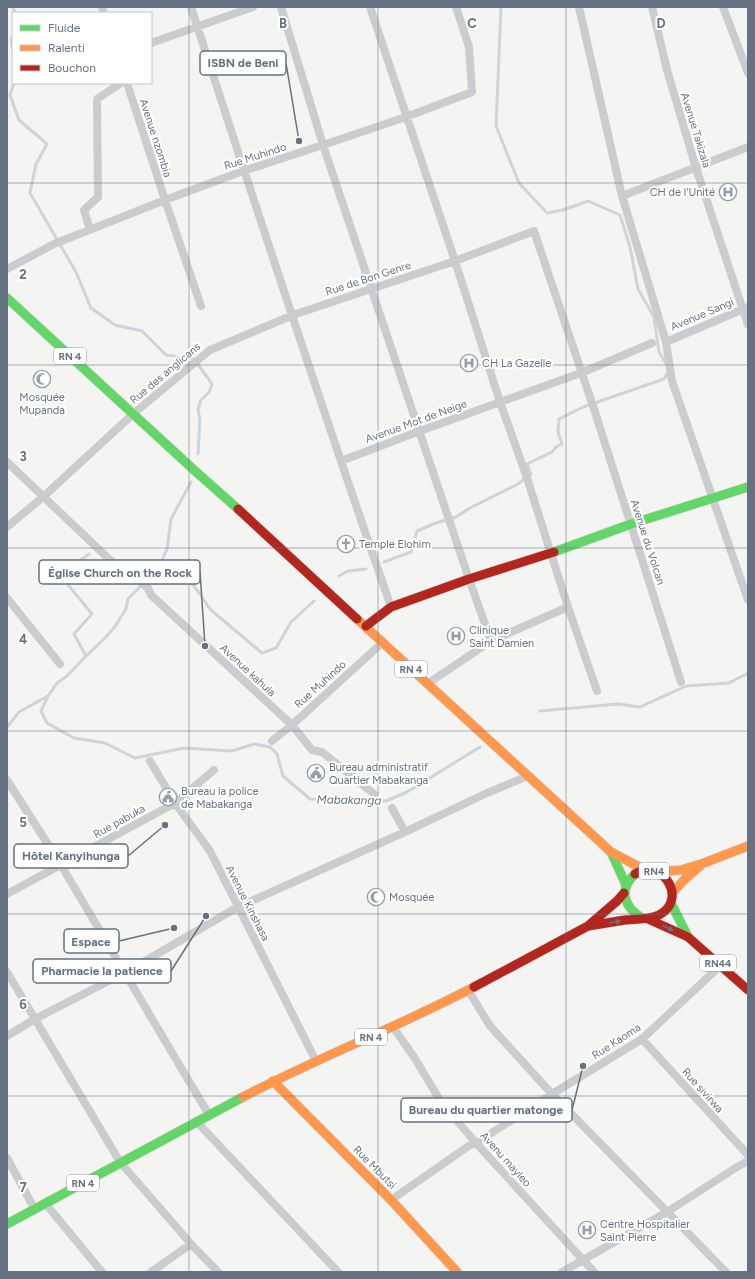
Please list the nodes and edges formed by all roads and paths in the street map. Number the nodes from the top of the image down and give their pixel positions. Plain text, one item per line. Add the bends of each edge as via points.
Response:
1 (191, 7) edge
2 (253, 7) edge
3 (280, 7) edge
4 (370, 7) edge
5 (456, 7) edge
6 (579, 7) edge
7 (652, 7) edge
8 (723, 7) edge
9 (197, 28) junction
10 (152, 43) edge
11 (748, 73) edge
12 (120, 84) edge
13 (127, 84) edge
14 (406, 116) junction
15 (323, 145) junction
16 (748, 147) edge
17 (696, 168) junction
18 (244, 171) junction
19 (622, 196) junction
20 (164, 200) junction
21 (90, 230) junction
22 (455, 261) junction
23 (7, 269) edge
24 (373, 289) junction
25 (7, 298) edge
26 (202, 306) dead end
27 (745, 308) edge
28 (293, 314) junction
29 (748, 325) edge
30 (666, 342) junction
31 (652, 343) dead end
32 (210, 350) joint
33 (581, 373) junction
34 (500, 402) junction
35 (133, 414) junction
36 (420, 430) junction
37 (7, 462) edge
38 (340, 462) junction
39 (748, 486) edge
40 (43, 497) junction
41 (712, 498) junction
42 (631, 524) junction
43 (7, 527) edge
44 (551, 553) junction
45 (469, 579) junction
46 (7, 598) edge
47 (748, 600) edge
48 (391, 607) junction
49 (568, 607) junction
50 (366, 626) junction
51 (491, 640) junction
52 (382, 643) junction
53 (60, 664) dead end
54 (681, 682) dead end
55 (427, 684) junction
56 (597, 691) dead end
57 (292, 726) junction
58 (272, 741) dead end
59 (150, 761) dead end
60 (214, 770) dead end
61 (528, 776) junction
62 (7, 780) edge
63 (374, 794) dead end
64 (175, 803) junction
65 (392, 808) dead end
66 (405, 832) junction
67 (748, 846) edge
68 (612, 852) junction
69 (704, 863) junction
70 (61, 865) junction
71 (644, 870) junction
72 (657, 872) junction
73 (625, 889) junction
74 (7, 894) edge
75 (672, 894) junction
76 (671, 903) junction
77 (238, 907) junction
78 (645, 918) junction
79 (588, 926) junction
80 (688, 937) junction
81 (721, 965) junction
82 (7, 972) edge
83 (126, 972) junction
84 (468, 990) junction
85 (748, 990) edge
86 (35, 1019) junction
87 (394, 1027) junction
88 (7, 1036) edge
89 (642, 1039) junction
90 (316, 1061) junction
91 (273, 1081) junction
92 (552, 1094) junction
93 (209, 1115) junction
94 (196, 1121) junction
95 (476, 1143) junction
96 (748, 1155) edge
97 (7, 1158) edge
98 (748, 1161) edge
99 (120, 1162) junction
100 (391, 1200) junction
101 (45, 1203) junction
102 (34, 1208) junction
103 (667, 1212) junction
104 (7, 1224) edge
105 (191, 1244) junction
106 (584, 1260) junction
107 (102, 1272) edge
108 (151, 1272) edge
109 (218, 1272) edge
110 (338, 1272) edge
111 (457, 1272) edge
112 (562, 1272) edge
113 (594, 1272) edge
114 (726, 1272) edge

1 - 9 street
2 - 9 street
3 - 15 street
4 - 14 street
5 - 14 street, Rue Muhindo via 469,46 472,92
6 - 19 street
7 - 17 street, Avenue Takizala via 666,70
8 - 11 street
9 - 10 street
9 - 18 street
12 - 21 street via 97,99 98,197 84,210
13 - 20 street, Avenue nzombia
14 - 15 street, Rue Muhindo
14 - 22 street
15 - 18 street, Rue Muhindo
15 - 24 street
16 - 17 street
17 - 19 street
17 - 27 street, Avenue Takizala
18 - 20 street, Rue Muhindo
18 - 28 street
19 - 30 street
20 - 21 street, Rue Muhindo
20 - 26 street, Avenue nzombia
21 - 23 street, Rue Muhindo via 62,240
22 - 24 street, Rue de Bon Genre
22 - 33 street, Rue de Bon Genre via 534,231
22 - 34 street
24 - 28 street, Rue de Bon Genre
24 - 36 street
25 - 35 main road, RN 4
27 - 29 street, Avenue Takizala
27 - 30 street, Avenue Sangi
28 - 32 street, Rue de Bon Genre
28 - 38 street
30 - 41 street via 672,381
31 - 33 street
32 - 35 street, Rue des anglicans
33 - 34 street
33 - 42 street, Avenue du Volcan
34 - 36 street, Avenue Mot de Neige
34 - 44 street
35 - 40 street, Rue des anglicans
35 - 50 main road, RN 4
36 - 38 street, Avenue Mot de Neige
36 - 45 street
37 - 40 street, Avenue kahula
38 - 48 street
39 - 41 main road
40 - 43 street, Rue des anglicans
40 - 57 street, Avenue kahula via 131,580 139,580 148,588 151,595
41 - 42 main road
41 - 47 street
42 - 44 main road
42 - 54 street, Avenue du Volcan
44 - 45 main road
44 - 49 street
45 - 48 main road
45 - 51 street
46 - 53 street
48 - 50 main road
49 - 51 street
49 - 56 street
50 - 52 main road, RN 4
51 - 55 street
52 - 55 main road, RN 4
52 - 57 street, Rue Muhindo
55 - 61 main road, RN 4
57 - 58 street, Rue Muhindo
57 - 63 street, Avenue kahula via 312,750 322,752
59 - 64 street, Avenue Kinshasa
60 - 64 street, Rue pabuka
61 - 66 street
61 - 68 main road, RN 4
62 - 70 street
64 - 70 street, Rue pabuka
64 - 77 street, Avenue Kinshasa via 210,851
65 - 66 street
66 - 77 street
67 - 69 main road
68 - 71 main road, RN4
68 - 73 main road, RN 4
69 - 72 main road via 681,870
69 - 75 main road
70 - 74 street, Rue pabuka
70 - 83 street
71 - 72 main road, RN4
71 - 73 main road, RN4 via 630,878
72 - 75 main road, RN4 via 670,884
73 - 78 main road via 625,902 630,910
73 - 79 main road, RN 4 via 617,901
75 - 76 main road, RN4
76 - 78 main road via 666,912 657,917
76 - 80 main road, RN44
77 - 83 street
77 - 90 street, Avenue Kinshasa
79 -> 78 main road
78 -> 80 main road, RN44
79 - 84 main road, RN 4
80 - 81 main road, RN44
81 - 85 main road, RN44
81 - 89 street, Rue Kaoma
82 - 86 street
83 - 86 street
83 - 93 street
84 - 87 main road, RN 4
84 - 92 street via 490,1026
86 - 88 street
86 - 99 street
87 - 90 main road, RN 4
87 - 95 street, Avenu mayleo via 441,1102
89 - 92 street, Rue Kaoma
89 - 96 street, Rue sivirwa
90 - 91 main road, RN 4
91 - 93 main road, RN 4
91 - 100 main road, Rue Mbutsi
92 - 95 street, Rue Kaoma
92 - 103 street
93 - 94 main road, RN 4
94 - 99 main road, RN 4
94 - 110 street
95 - 100 street, Rue Kaoma
95 - 106 street, Avenu mayleo
97 - 102 street
98 - 103 street
99 - 101 main road, RN 4
99 - 105 street
100 - 111 main road, Rue Mbutsi
101 - 102 main road, RN 4
101 - 107 street
102 - 104 main road, RN 4
103 - 106 street
103 - 114 street
105 - 108 street
105 - 109 street
106 - 112 street
106 - 113 street, Avenu mayleo

